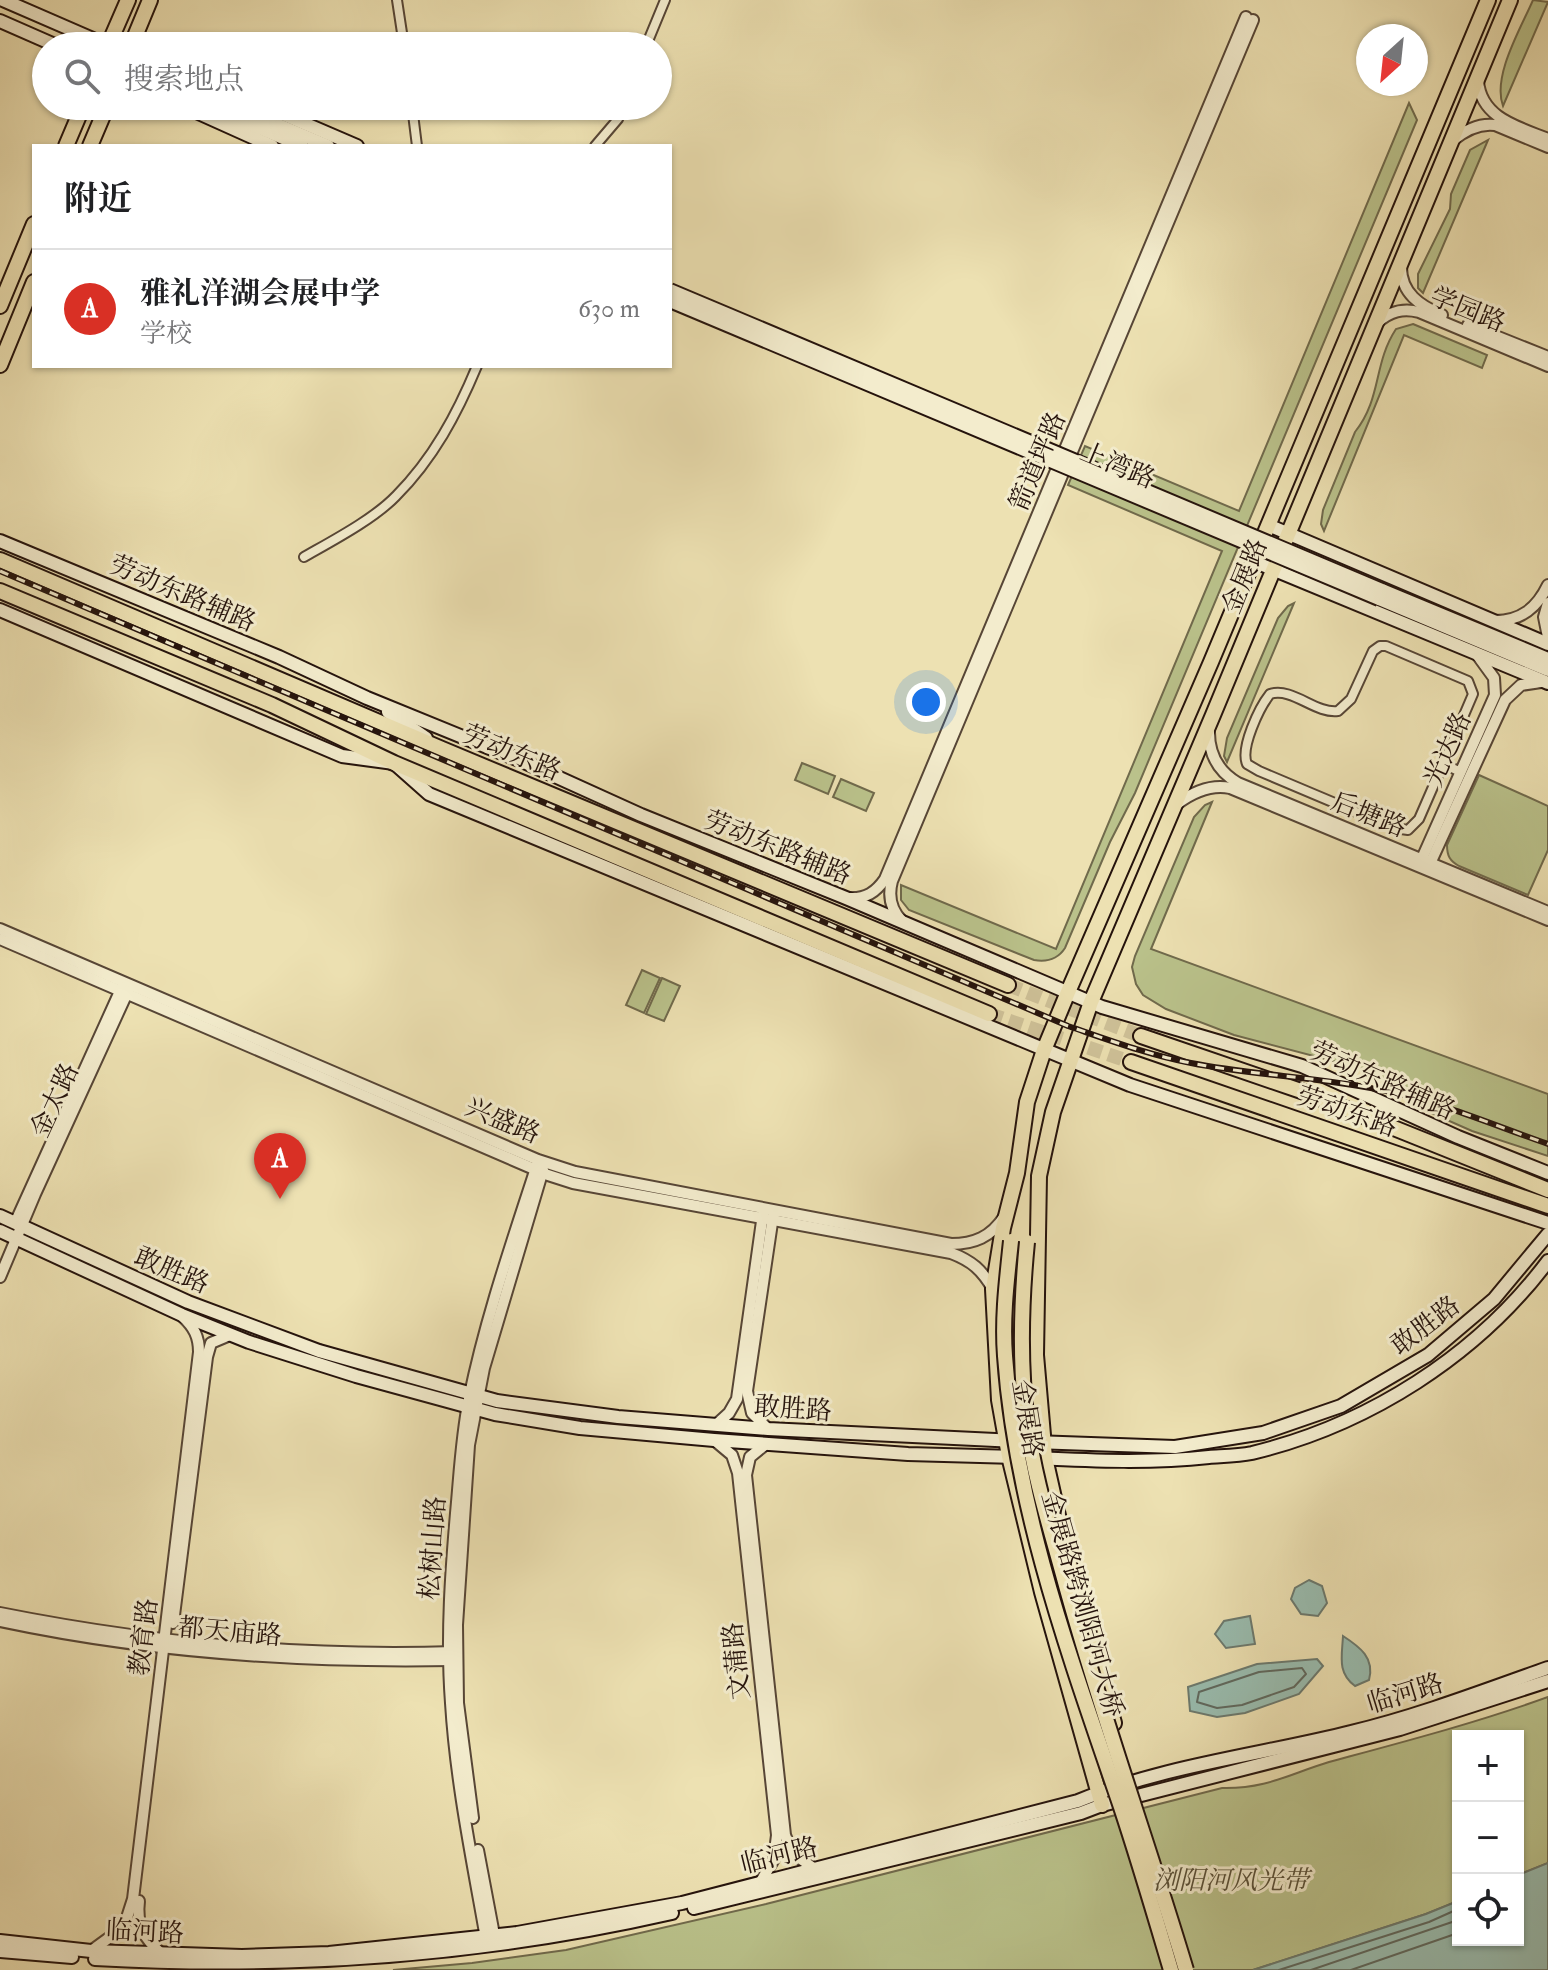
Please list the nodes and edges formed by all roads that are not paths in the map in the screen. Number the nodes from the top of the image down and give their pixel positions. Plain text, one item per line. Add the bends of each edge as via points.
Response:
1 (3, 0) edge
2 (128, 0) edge
3 (150, 0) edge
4 (397, 0) edge
5 (665, 0) edge
6 (1488, 0) edge
7 (1510, 0) edge
8 (0, 21) edge
9 (76, 32) edge
10 (114, 32) edge
11 (137, 32) edge
12 (402, 32) edge
13 (652, 32) edge
14 (32, 35) edge
15 (1479, 74) junction
16 (77, 120) edge
17 (101, 120) edge
18 (214, 120) edge
19 (249, 120) edge
20 (257, 120) edge
21 (297, 120) edge
22 (414, 120) edge
23 (617, 120) edge
24 (267, 126) junction
25 (1548, 139) edge
26 (1451, 142) junction
27 (67, 144) edge
28 (91, 144) edge
29 (268, 144) edge
30 (298, 144) edge
31 (322, 144) edge
32 (352, 144) edge
33 (417, 144) edge
34 (597, 144) edge
35 (1548, 147) edge
36 (32, 229) edge
37 (1402, 258) junction
38 (32, 287) edge
39 (672, 291) edge
40 (672, 302) edge
41 (0, 306) edge
42 (1373, 328) junction
43 (1548, 357) edge
44 (0, 365) edge
45 (1548, 366) edge
46 (476, 368) edge
47 (1268, 525) junction
48 (1288, 533) junction
49 (0, 541) edge
50 (304, 557) dead end
51 (0, 560) edge
52 (1253, 561) junction
53 (1273, 569) junction
54 (1548, 585) edge
55 (0, 591) edge
56 (1380, 594) junction
57 (1548, 603) edge
58 (0, 610) edge
59 (1493, 621) junction
60 (1548, 637) edge
61 (1548, 644) edge
62 (1474, 652) junction
63 (1548, 659) edge
64 (1548, 679) edge
65 (367, 698) junction
66 (1209, 725) junction
67 (442, 749) junction
68 (394, 763) junction
69 (1443, 764) junction
70 (1461, 772) junction
71 (1175, 806) junction
72 (1424, 865) junction
73 (846, 898) junction
74 (1548, 912) edge
75 (1548, 920) edge
76 (903, 922) junction
77 (0, 929) edge
78 (0, 939) edge
79 (1008, 985) tunnel mouth
80 (126, 988) junction
81 (1068, 992) junction
82 (1091, 1002) junction
83 (989, 1014) tunnel mouth
84 (1141, 1036) tunnel mouth
85 (1044, 1050) junction
86 (1070, 1061) junction
87 (1131, 1062) tunnel mouth
88 (540, 1166) junction
89 (1017, 1173) junction
90 (1548, 1173) edge
91 (1039, 1176) junction
92 (1548, 1190) edge
93 (1548, 1206) edge
94 (1007, 1212) junction
95 (768, 1214) junction
96 (0, 1216) edge
97 (1548, 1223) edge
98 (12, 1231) edge
99 (1548, 1234) edge
100 (1019, 1242) junction
101 (0, 1259) edge
102 (1548, 1261) edge
103 (0, 1277) edge
104 (993, 1289) junction
105 (182, 1315) junction
106 (230, 1335) junction
107 (473, 1401) junction
108 (717, 1424) junction
109 (768, 1429) junction
110 (714, 1440) junction
111 (1044, 1442) junction
112 (766, 1444) junction
113 (1008, 1449) junction
114 (1045, 1458) junction
115 (0, 1613) edge
116 (0, 1621) edge
117 (167, 1644) junction
118 (453, 1656) junction
119 (1548, 1668) edge
120 (1548, 1681) edge
121 (1134, 1789) junction
122 (1100, 1798) junction
123 (815, 1869) junction
124 (760, 1883) junction
125 (0, 1941) edge
126 (490, 1941) junction
127 (0, 1951) edge
128 (91, 1951) junction
129 (162, 1954) junction
130 (1171, 1970) edge
131 (1186, 1970) edge

1 - 9 main road
2 - 10 main road
3 - 11 main road
4 - 12 street
5 - 13 street
6 - 47 main road, 金展路
7 - 15 main road, 金展路
8 - 14 main road
15 - 25 street via 1480,93 1493,113
15 - 26 main road, 金展路
16 - 27 main road
17 - 28 main road
18 - 29 main road
19 - 24 main road
20 - 24 main road
21 - 32 main road
22 - 33 street
23 - 34 street
24 - 30 main road
24 - 31 main road
26 - 35 street via 1487,124
26 - 37 main road, 金展路
36 - 41 main road
37 - 42 main road, 金展路
37 - 43 street, 学园路 via 1403,283 1420,303
38 - 44 main road
39 - 56 main road, 上湾路, bridge
40 - 56 main road, 上湾路, bridge
42 - 45 street, 学园路 via 1386,315 1410,310
42 - 48 main road, 金展路
46 - 50 street via 449,426 395,498
47 - 48 main road
47 - 52 main road, 金展路
48 - 53 main road, 金展路
48 - 59 main road
49 - 65 main road, 劳动东路辅路
51 - 67 main road, 劳动东路
52 - 53 main road
52 - 81 main road, 金展路
53 - 62 main road
53 - 66 main road, 金展路
54 - 59 street via 1530,611
55 - 68 main road via 272,705
56 - 63 main road, 上湾路
56 - 64 main road, 上湾路
57 - 60 street
58 - 68 main road via 342,756
59 - 61 main road
62 - 64 main road
62 - 70 street, 光达路 via 1494,678 1495,695
64 - 72 street, 光达路 via 1521,685 1505,700
65 - 67 main road
65 - 73 main road, 劳动东路辅路
66 - 71 main road, 金展路
66 - 72 street, 后塘路 via 1212,755 1231,779
67 - 79 main road, 劳动东路
68 - 83 main road
68 - 85 main road via 429,794
69 - 69 street via 1472,688 1461,676 1386,646 1373,651 1351,699 1338,711 1280,692 1270,694 1244,753 1252,768 1408,830 1419,819
69 - 70 street
70 - 72 street, 光达路
71 - 72 street, 后塘路 via 1203,789 1230,788
71 - 82 main road, 金展路
72 - 74 street, 后塘路
72 - 75 street, 后塘路
73 - 76 main road, 劳动东路辅路
73 - 76 street, 箭道坪路 via 872,893 885,879 1250,19 892,881 893,909
76 - 81 main road, 劳动东路辅路
77 - 80 street, 兴盛路
78 - 80 street, 兴盛路
80 - 88 street, 兴盛路
80 - 98 street, 金太路
81 - 82 main road, 劳动东路辅路
81 - 85 main road, 金展路
82 - 86 main road, 金展路
82 - 90 main road, 劳动东路辅路 via 1302,1066
84 - 92 main road, 劳动东路 via 1304,1092
85 - 86 main road
85 - 89 main road, 金展路 via 1027,1102
86 - 91 main road, 金展路
86 - 97 main road
87 - 93 main road, 劳动东路
88 - 95 street, 兴盛路
88 - 107 street, 松树山路
89 - 94 main road, 金展路
89 - 100 main road, 金展路
91 - 100 main road, 金展路
91 - 111 main road, 金展路 via 1036,1355
94 - 95 street, 兴盛路 via 983,1238 951,1244
94 - 104 main road, 金展路
95 - 104 street, 兴盛路 via 951,1253 974,1264
95 - 108 street via 737,1399
95 - 109 street via 747,1391 752,1413
96 - 98 main road, 敢胜路
98 - 101 street, 金太路
98 - 103 street, 金太路
98 - 105 main road, 敢胜路
98 - 107 main road, 敢胜路 via 319,1351
99 - 111 main road, 敢胜路 via 1494,1299 1428,1355 1341,1406 1263,1433 1175,1447
100 - 130 main road, 金展路跨浏阳河大桥, bridge via 1005,1353 1019,1471 1074,1671
100 - 131 main road, 金展路跨浏阳河大桥, bridge via 1021,1357 1040,1495 1089,1669
102 - 114 main road, 敢胜路 via 1506,1309 1454,1355 1377,1407 1324,1430 1250,1453 1178,1460
104 - 113 main road, 金展路 via 999,1400
105 - 106 main road, 敢胜路
105 - 117 street, 教育路 via 194,1327 199,1352
106 - 107 main road, 敢胜路 via 356,1376
106 - 117 street, 教育路 via 211,1343 207,1357
107 - 108 main road, 敢胜路
107 - 110 main road, 敢胜路 via 580,1428
107 - 118 street, 松树山路 via 454,1537
108 - 109 main road, 敢胜路
109 - 113 main road, 敢胜路
110 - 112 main road, 敢胜路
110 - 124 street, 文蒲路 via 732,1455 738,1473 777,1835 774,1859
111 - 113 main road, 敢胜路
111 - 114 main road, 金展路
112 - 113 main road, 敢胜路 via 908,1454
112 - 123 street, 文蒲路 via 750,1457 746,1475 785,1835 792,1853
113 - 114 main road, 敢胜路
113 - 122 main road, 金展路
114 - 121 main road, 金展路 via 1068,1560
115 - 117 street, 都天庙路
116 - 117 street, 都天庙路
117 - 118 street, 都天庙路
117 - 128 street, 教育路 via 131,1911 124,1927
117 - 129 street, 教育路 via 138,1913 144,1935
118 - 126 street, 松树山路
119 - 121 main road, 临河路 via 1382,1724
120 - 121 main road, 临河路 via 1400,1729
121 - 122 main road, 临河路
122 - 123 main road, 临河路
122 - 126 main road, 临河路 via 1081,1813 696,1908 570,1935
123 - 124 main road, 临河路
124 - 126 main road, 临河路
125 - 128 main road, 临河路
126 - 127 main road, 临河路 via 368,1959 269,1964 138,1962
126 - 129 main road, 临河路 via 329,1953
128 - 129 main road, 临河路

